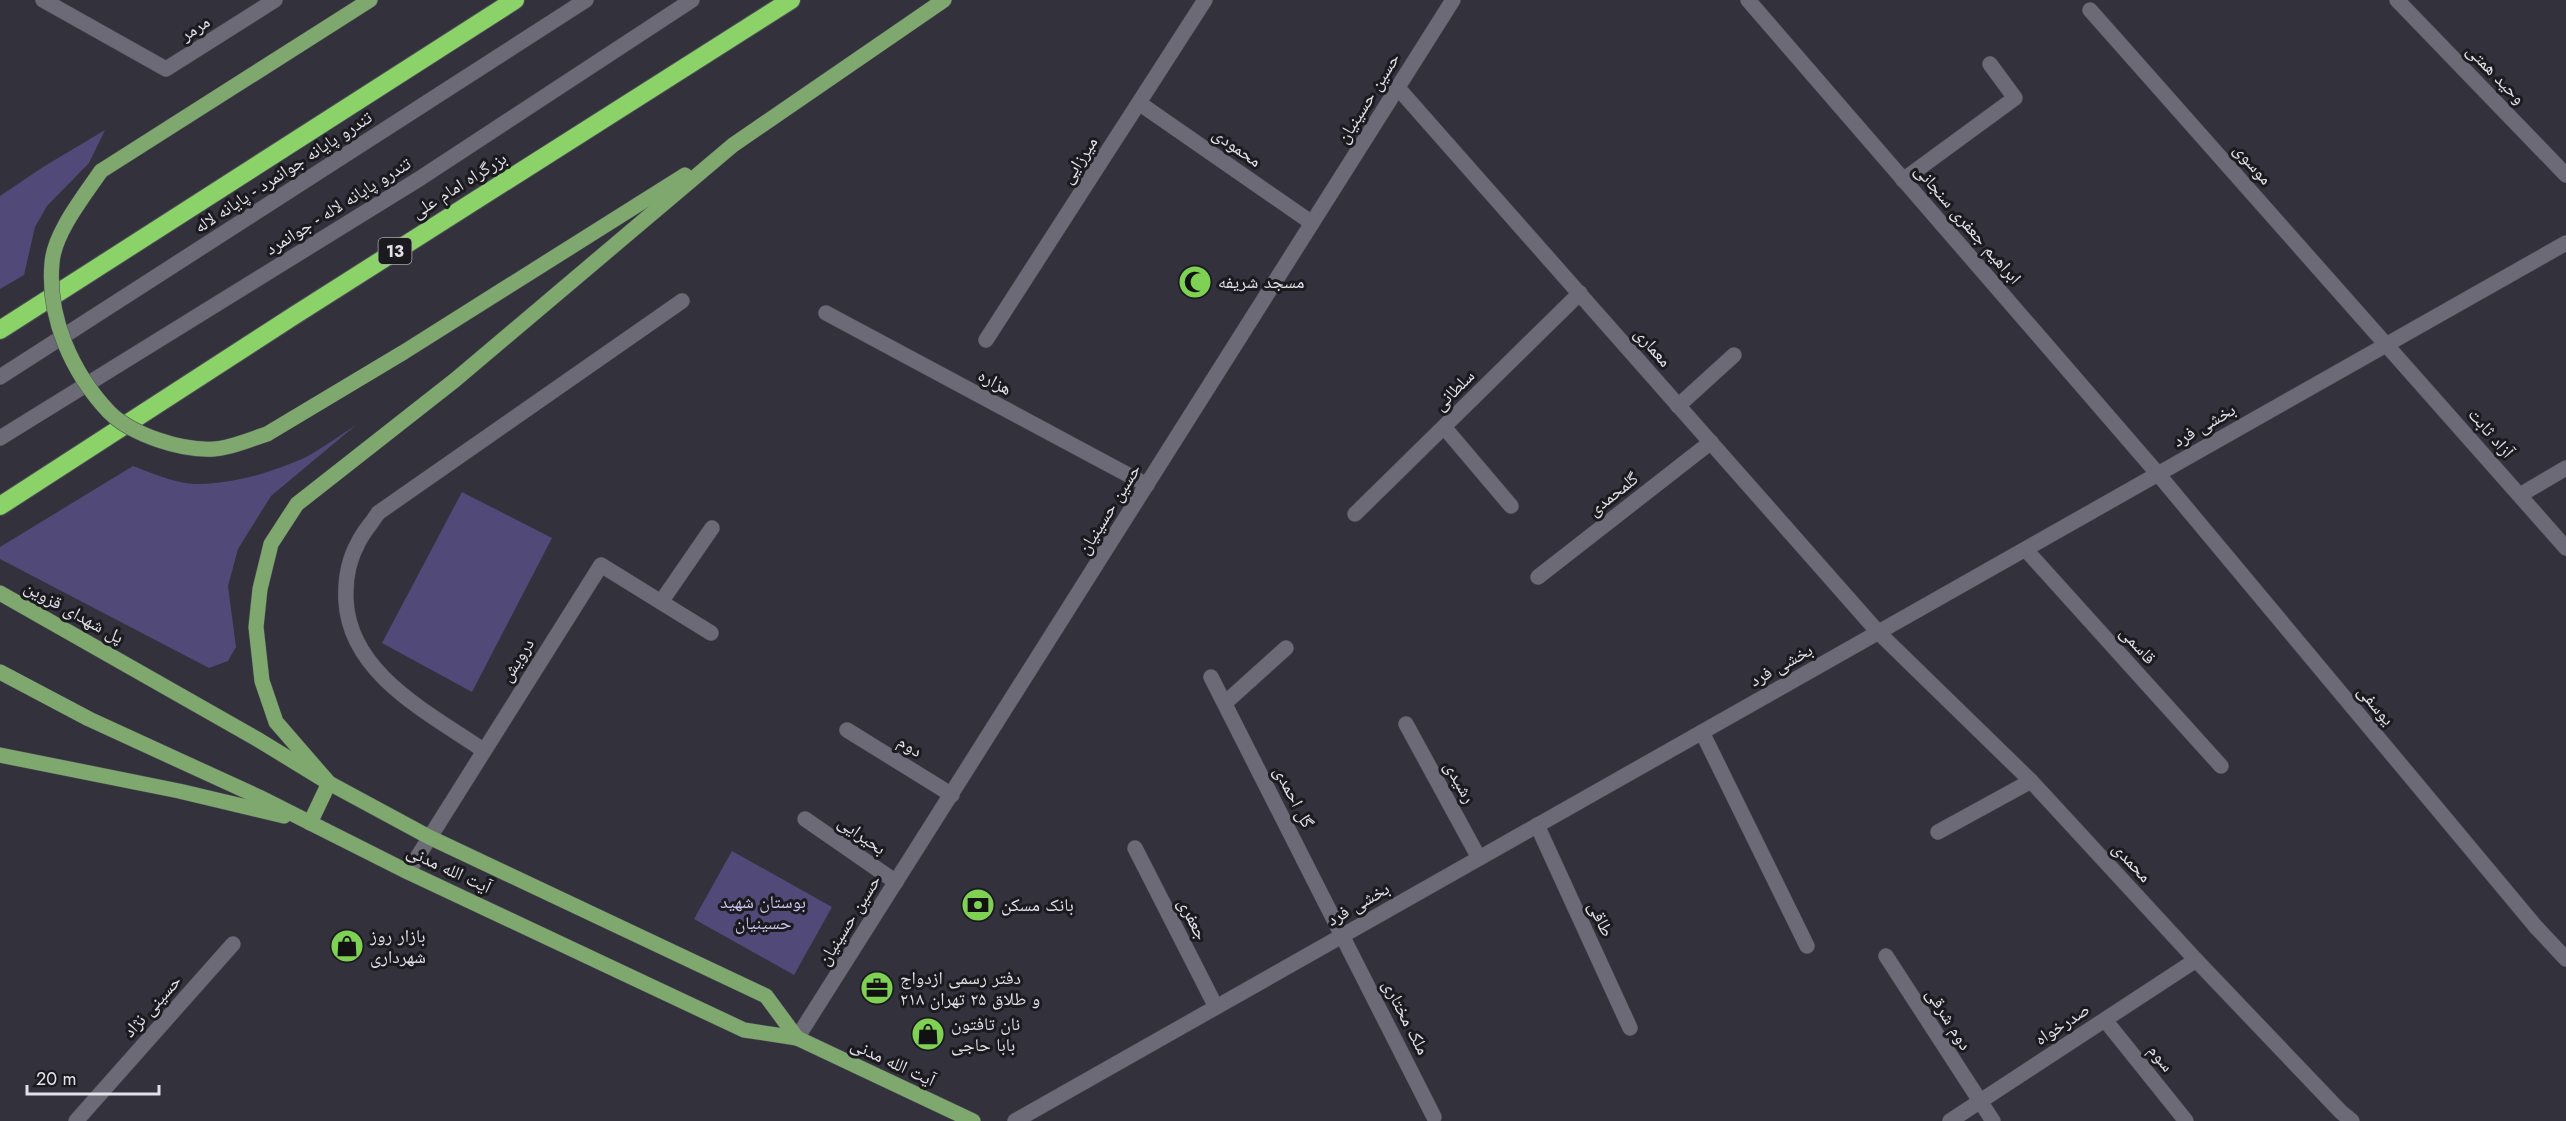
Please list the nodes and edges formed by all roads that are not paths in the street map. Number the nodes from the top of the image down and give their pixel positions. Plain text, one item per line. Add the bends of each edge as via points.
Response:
1 (43, 0) edge
2 (275, 0) edge
3 (370, 0) edge
4 (515, 0) edge
5 (586, 0) edge
6 (692, 0) edge
7 (791, 0) edge
8 (944, 0) edge
9 (1205, 0) edge
10 (1453, 0) edge
11 (1748, 0) edge
12 (2397, 0) edge
13 (2091, 10) dead end
14 (1990, 64) dead end
15 (1398, 88) junction
16 (1139, 103) junction
17 (733, 145) junction
18 (2566, 175) edge
19 (1903, 180) junction
20 (1312, 223) junction
21 (2566, 243) edge
22 (1580, 293) junction
23 (682, 301) dead end
24 (826, 313) dead end
25 (0, 330) edge
26 (986, 340) dead end
27 (2386, 344) junction
28 (1734, 355) dead end
29 (0, 376) edge
30 (1678, 406) junction
31 (1444, 427) junction
32 (0, 438) edge
33 (1711, 442) junction
34 (2566, 468) edge
35 (2158, 474) junction
36 (1146, 485) junction
37 (2520, 495) junction
38 (0, 506) edge
39 (1511, 506) dead end
40 (1355, 514) dead end
41 (712, 528) dead end
42 (2566, 548) edge
43 (2026, 550) junction
44 (1538, 578) dead end
45 (0, 593) edge
46 (661, 602) junction
47 (1878, 632) junction
48 (711, 633) dead end
49 (1286, 648) dead end
50 (128, 666) joint
51 (0, 672) edge
52 (1211, 677) dead end
53 (1225, 703) junction
54 (1406, 724) dead end
55 (847, 730) dead end
56 (1702, 732) junction
57 (483, 750) junction
58 (4, 758) edge
59 (2221, 766) dead end
60 (2031, 781) junction
61 (329, 783) junction
62 (951, 795) junction
63 (806, 819) dead end
64 (310, 822) junction
65 (1537, 825) junction
66 (1938, 832) dead end
67 (429, 837) junction
68 (1135, 848) dead end
69 (1479, 858) junction
70 (408, 872) junction
71 (896, 882) junction
72 (1343, 936) junction
73 (233, 945) dead end
74 (1807, 946) dead end
75 (1886, 956) dead end
76 (2566, 959) edge
77 (2196, 960) junction
78 (1216, 1007) junction
79 (2105, 1020) junction
80 (1630, 1029) dead end
81 (797, 1038) junction
82 (1979, 1102) junction
83 (1434, 1117) dead end
84 (967, 1120) edge
85 (76, 1121) edge
86 (1015, 1121) edge
87 (1950, 1121) edge
88 (1993, 1121) edge
89 (2186, 1121) edge
90 (2352, 1121) edge

1 - 2 street, مرمر via 166,69
3 - 17 main road, bridge via 101,171 68,219 52,261 52,308 69,354 111,414 152,439 181,447 216,449 267,434
4 - 25 highway
5 - 29 street, تندرو پایانه جوانمرد - پایانه لاله
6 - 32 street, تندرو پایانه لاله - جوانمرد via 419,179
7 - 38 highway, بزرگراه امام علی / 13
8 - 17 main road
9 - 16 street, میرزایی
10 - 15 street, حسین حسینیان
11 - 19 street, ابراهیم جعفری سنجانی
12 - 18 street, وحید همتی
13 - 27 street, موسوی
14 - 19 street via 2015,98
15 - 20 street, حسین حسینیان
15 - 22 street, معماری
16 - 20 street, محمودی
16 - 26 street, میرزایی
17 - 61 main road via 455,380 297,504 271,544 256,627 262,681 276,722
19 - 35 street, ابراهیم جعفری سنجانی
20 - 36 street, حسین حسینیان
21 - 27 street, بخشی فرد
22 - 30 street, معماری
22 - 31 street, سلطانی
23 - 57 street via 378,513 357,544 345,581 347,616 359,649 402,696
24 - 36 street, هزاره
27 - 35 street, بخشی فرد
27 - 37 street, آزاد ثابت
28 - 30 street
30 - 33 street, معماری
31 - 39 street
31 - 40 street, سلطانی
33 - 44 street, گلمحمدی
33 - 47 street, معماری
34 - 37 street
35 - 43 street, بخشی فرد
35 - 76 street, یوسفی
36 - 62 street, حسین حسینیان
37 - 42 street, آزاد ثابت
41 - 46 street
43 - 47 street, بخشی فرد
43 - 59 street, قاسمی
45 - 50 main road, پل شهدای قزوین
46 - 48 street, درویش
46 - 57 street, درویش via 601,565
47 - 56 street, بخشی فرد
47 - 60 street, محمدی
49 - 53 street
50 - 61 main road, آیت الله مدنی
51 - 64 main road, آیت الله مدنی via 89,719
52 - 53 street, گل احمدی
53 - 72 street, گل احمدی
54 - 69 street, رشیدی
55 - 62 street, دوم
56 - 65 street, بخشی فرد
56 - 74 street
57 - 67 street, درویش
58 - 64 main road via 179,791
60 - 66 street
60 - 77 street, محمدی
61 - 64 main road
61 - 67 main road, آیت الله مدنی
62 - 71 street, حسین حسینیان
63 - 71 street, بحیرایی
64 - 70 main road, آیت الله مدنی
65 - 69 street, بخشی فرد
65 - 80 street, طاقی
67 - 70 street, درویش
67 - 81 main road, آیت الله مدنی via 766,996
68 - 78 street, جعفری
69 - 72 street, بخشی فرد
70 - 81 main road, آیت الله مدنی via 744,1030
71 - 81 street, حسین حسینیان
72 - 78 street, بخشی فرد
72 - 83 street, ملک مختاری
73 - 85 street, حسینی نژاد
75 - 82 street, دوم شرقی
77 - 79 street, صدرخواه
77 - 90 street, محمدی
78 - 86 street, بخشی فرد
79 - 82 street, صدرخواه
79 - 89 street, سوم
81 - 84 main road, آیت الله مدنی
82 - 87 street, صدرخواه
82 - 88 street, دوم شرقی

